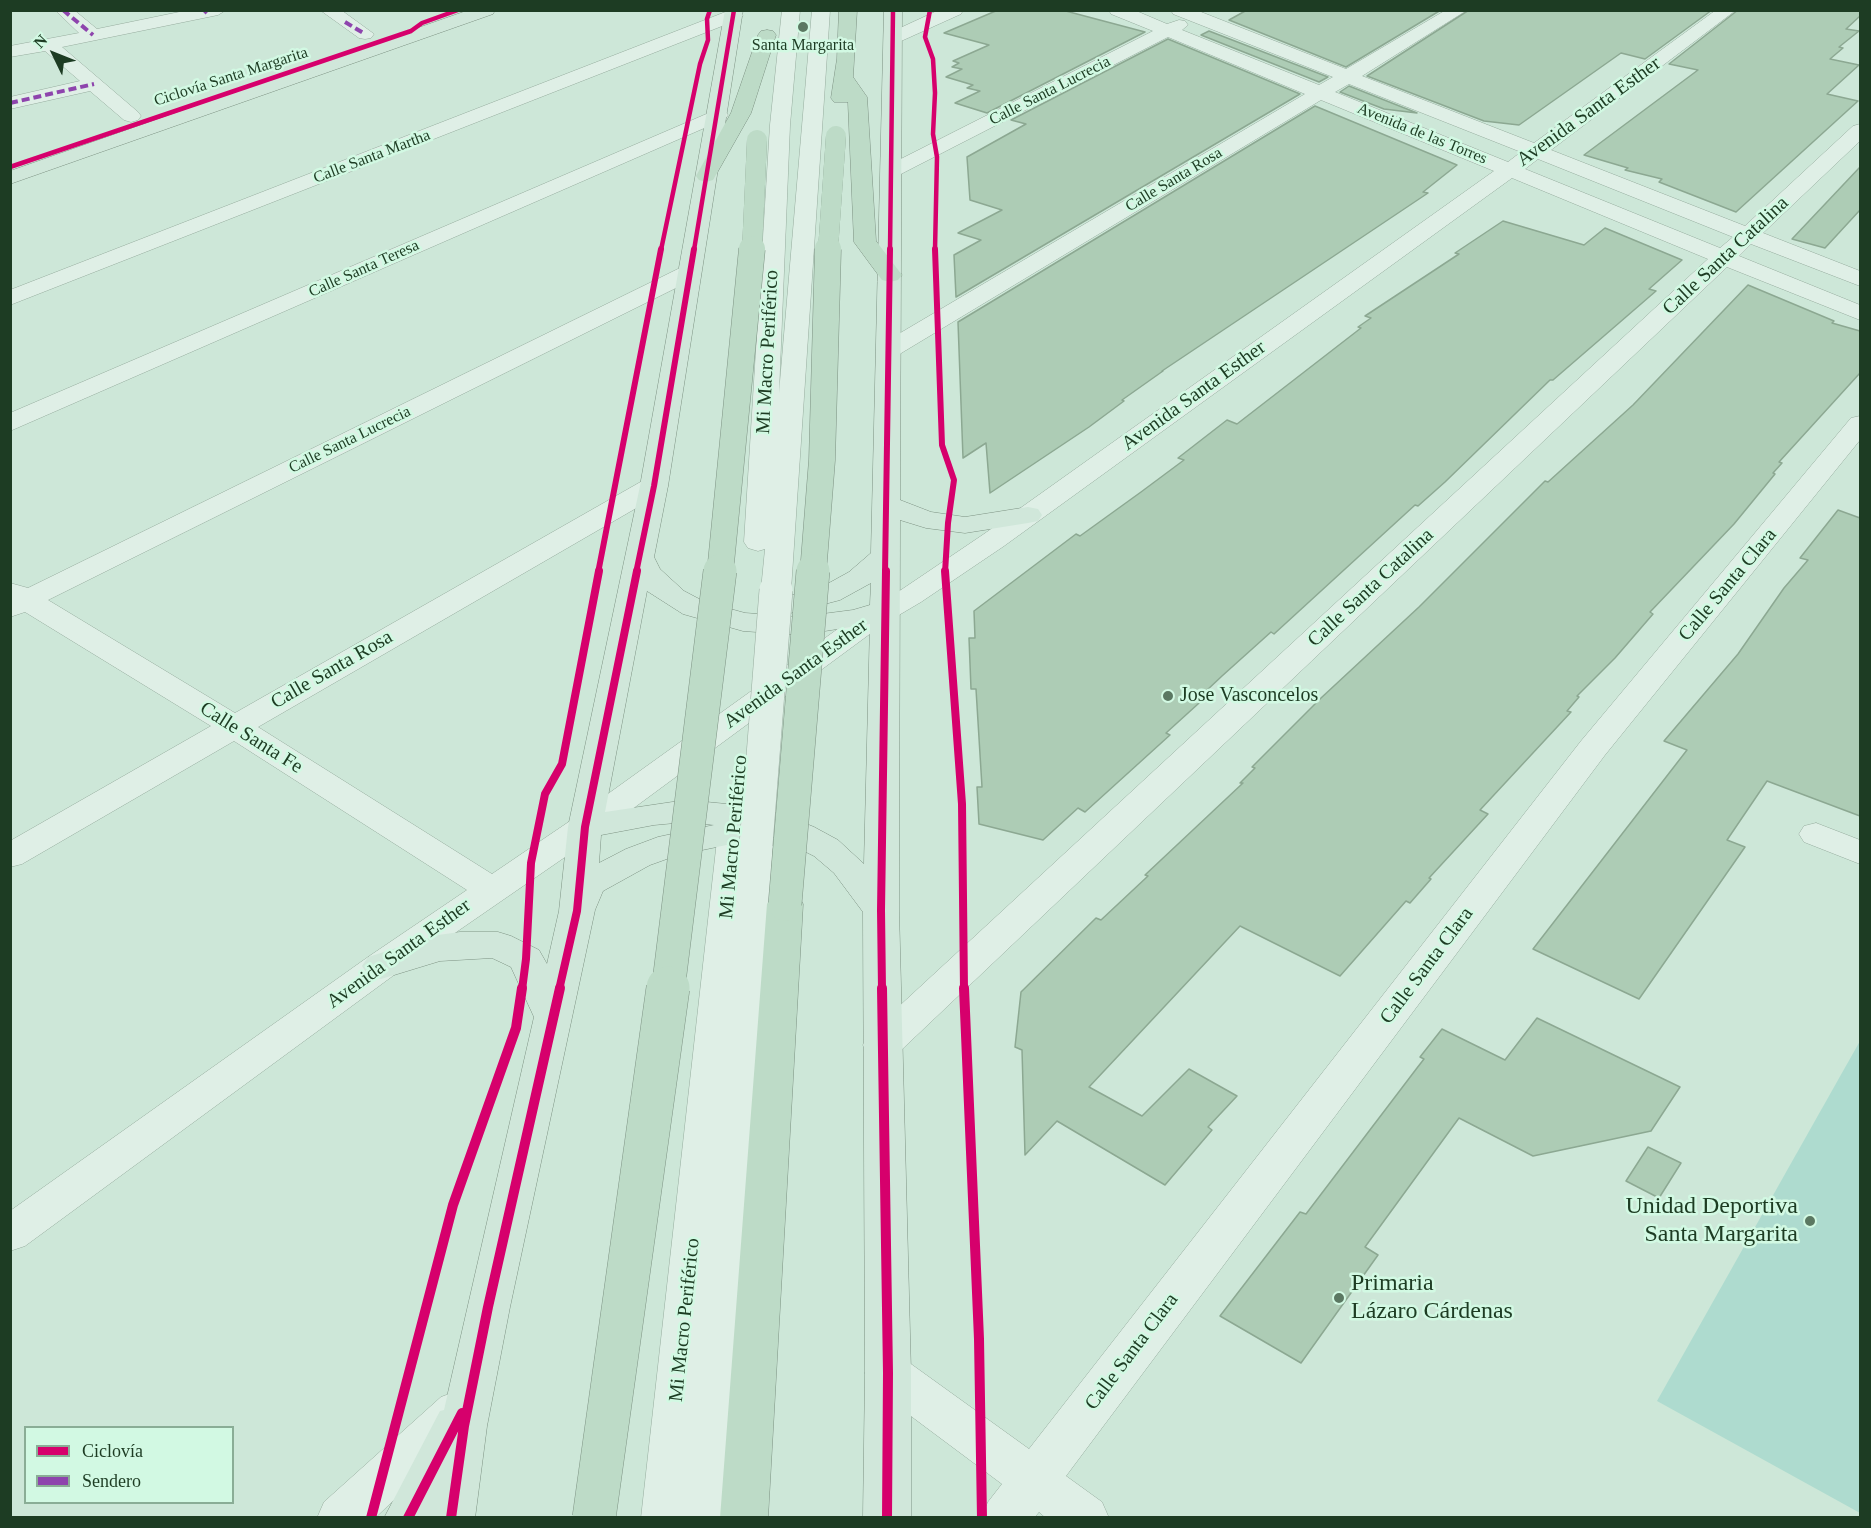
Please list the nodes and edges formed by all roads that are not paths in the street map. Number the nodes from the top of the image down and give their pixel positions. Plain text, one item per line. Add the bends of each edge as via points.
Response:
1 (63, 10) edge
2 (328, 10) edge
3 (435, 10) edge
4 (487, 10) edge
5 (821, 10) edge
6 (848, 10) edge
7 (893, 10) edge
8 (955, 10) edge
9 (1117, 10) edge
10 (1459, 10) edge
11 (1728, 10) edge
12 (209, 11) edge
13 (734, 13) edge
14 (1194, 13) edge
15 (776, 22) edge
16 (1167, 31) junction
17 (365, 34) junction
18 (93, 35) junction
19 (893, 38) junction
20 (48, 44) junction
21 (10, 52) edge
22 (845, 68) junction
23 (1347, 77) junction
24 (94, 84) junction
25 (1320, 93) junction
26 (10, 103) edge
27 (718, 115) junction
28 (131, 116) junction
29 (1860, 130) edge
30 (1536, 151) junction
31 (10, 158) edge
32 (1510, 170) junction
33 (892, 171) junction
34 (706, 176) junction
35 (10, 178) edge
36 (1749, 235) junction
37 (1725, 257) junction
38 (690, 272) junction
39 (890, 275) junction
40 (1860, 279) edge
41 (10, 298) edge
42 (1860, 313) edge
43 (889, 350) junction
44 (10, 423) edge
45 (1860, 424) edge
46 (654, 486) junction
47 (887, 505) junction
48 (1028, 515) junction
49 (886, 554) junction
50 (640, 557) junction
51 (766, 589) junction
52 (16, 599) edge
53 (684, 603) junction
54 (886, 610) junction
55 (233, 726) junction
56 (585, 826) junction
57 (1816, 834) dead end
58 (813, 841) junction
59 (745, 842) junction
60 (1860, 853) edge
61 (10, 855) edge
62 (490, 890) junction
63 (881, 910) junction
64 (577, 911) junction
65 (381, 966) junction
66 (553, 1017) junction
67 (882, 1045) junction
68 (10, 1234) edge
69 (888, 1372) junction
70 (469, 1400) junction
71 (1034, 1481) junction
72 (341, 1518) edge
73 (408, 1518) edge
74 (450, 1518) edge
75 (594, 1518) edge
76 (665, 1518) edge
77 (701, 1518) edge
78 (744, 1518) edge
79 (887, 1518) edge
80 (1005, 1518) edge
81 (1085, 1518) edge

1 - 18 street
2 - 17 street
3 - 17 main road
4 - 35 main road
5 - 51 street, Mi Macro Periférico
6 - 22 highway
7 - 19 main road
8 - 19 street
9 - 16 street, Avenida de las Torres
10 - 23 street, Calle Santa Rosa
11 - 30 street, Avenida Santa Esther
12 - 18 street
13 - 27 main road
13 - 41 street, Calle Santa Martha
14 - 16 street, Calle Santa Lucrecia
14 - 23 street, Avenida de las Torres
15 - 34 highway via 741,113
15 - 51 street, Mi Macro Periférico via 780,125
15 - 75 highway, bridge via 757,140 751,261 727,513 657,1075
16 - 25 street, Avenida de las Torres
16 - 33 street, Calle Santa Lucrecia
17 - 28 main road
18 - 20 street
19 - 33 main road
20 - 21 street
20 - 24 street
22 - 39 highway via 857,97 865,242
22 - 78 highway, bridge via 827,261 822,460 784,916
23 - 25 street, Calle Santa Rosa
23 - 30 street, Avenida de las Torres
24 - 26 street
24 - 28 street
25 - 32 street, Avenida de las Torres
25 - 43 street, Calle Santa Rosa
27 - 34 main road
27 - 44 street, Calle Santa Teresa
28 - 31 main road
29 - 36 street, Calle Santa Catalina
30 - 32 street, Avenida Santa Esther
30 - 36 street, Avenida de las Torres
32 - 37 street, Avenida de las Torres
32 - 48 street, Avenida Santa Esther
33 - 39 main road
34 - 38 main road
36 - 37 street, Calle Santa Catalina
36 - 40 street, Avenida de las Torres
37 - 42 street, Avenida de las Torres
37 - 67 street, Calle Santa Catalina
38 - 46 main road
38 - 52 street, Calle Santa Lucrecia
39 - 43 main road
43 - 47 main road
45 - 71 street, Calle Santa Clara via 1593,748
46 - 50 main road
46 - 55 street, Calle Santa Rosa
47 - 48 main road via 926,520 965,525
47 - 49 main road
48 - 54 street, Avenida Santa Esther
49 - 53 main road via 859,578 830,594 797,604 768,608
49 - 54 main road
50 - 53 main road via 658,585
50 - 56 main road
51 - 59 street, Mi Macro Periférico
52 - 55 street, Calle Santa Fe
53 - 54 main road via 717,616 770,626 828,624
54 - 56 street, Avenida Santa Esther
54 - 63 main road
55 - 61 street, Calle Santa Rosa
55 - 62 street, Calle Santa Fe
56 - 58 main road via 654,814 717,813 775,824
56 - 62 street, Avenida Santa Esther
56 - 64 main road
57 - 60 street
58 - 63 main road via 846,865
58 - 64 main road via 741,831 670,845 638,857 589,884
59 - 76 street, Mi Macro Periférico
59 - 77 street, Mi Macro Periférico
62 - 65 street, Avenida Santa Esther
63 - 67 main road
64 - 66 main road
65 - 66 main road via 438,948 498,945 525,959
65 - 68 street, Avenida Santa Esther
66 - 70 main road
67 - 69 main road
69 - 71 street
69 - 79 main road
70 - 72 street
70 - 73 main road
70 - 74 main road
71 - 80 street, Calle Santa Clara
71 - 81 street

